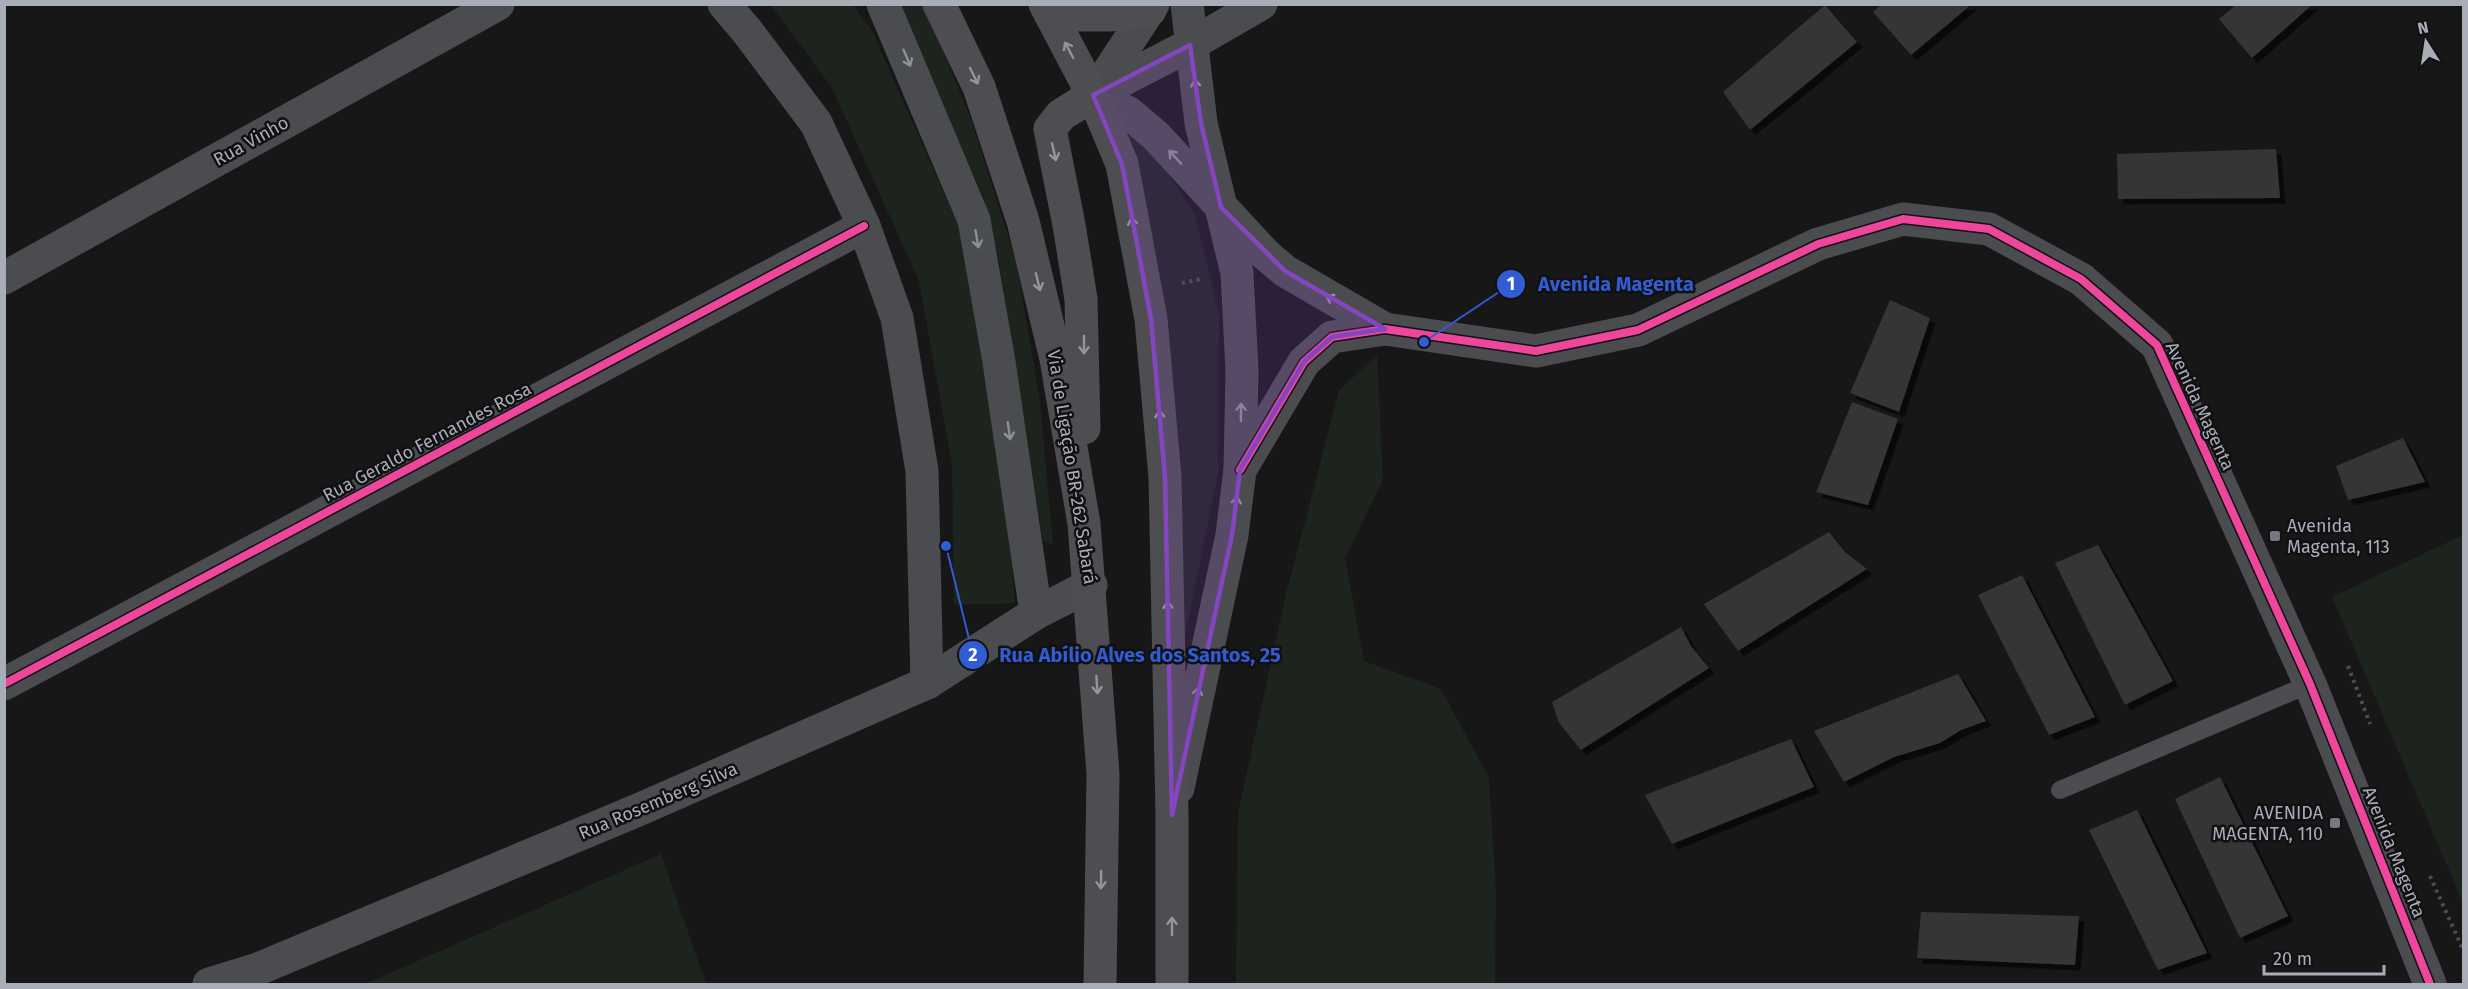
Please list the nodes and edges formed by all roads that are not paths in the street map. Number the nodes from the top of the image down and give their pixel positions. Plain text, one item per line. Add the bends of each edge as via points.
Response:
1 (498, 4) edge
2 (724, 4) edge
3 (883, 4) edge
4 (939, 4) edge
5 (1187, 4) edge
6 (1261, 4) edge
7 (1152, 7) edge
8 (1048, 10) edge
9 (1190, 45) junction
10 (1093, 95) junction
11 (1221, 207) junction
12 (864, 226) junction
13 (4, 279) edge
14 (1385, 329) junction
15 (1240, 470) junction
16 (1084, 524) junction
17 (1091, 585) junction
18 (1036, 613) junction
19 (927, 683) junction
20 (4, 684) edge
21 (2310, 684) junction
22 (2060, 790) dead end
23 (1172, 815) junction
24 (2426, 983) edge
25 (208, 984) edge
26 (1100, 984) edge
27 (1172, 984) edge

1 - 13 street, Rua Vinho
2 - 12 street via 816,123
3 -> 18 street via 974,220
4 -> 16 highway, Via de Ligação BR-262 Sabará via 979,87 1023,221 1056,359
5 - 9 street
6 - 9 street
7 - 8 highway via 1108,15
7 - 10 street
10 -> 8 highway
9 - 10 street
11 -> 9 street via 1201,123
11 -> 10 street, Avenida Magenta via 1129,113
10 -> 16 highway via 1061,115 1050,129 1082,310
23 -> 10 highway via 1165,477 1151,319 1122,164
14 -> 11 street, Avenida Magenta via 1285,271
15 -> 11 street via 1242,370 1237,273
12 - 19 street via 897,318 922,471
12 - 20 street, Rua Geraldo Fernandes Rosa
14 - 15 street, Avenida Magenta via 1332,337 1304,362
14 - 21 street, Avenida Magenta via 1536,351 1638,330 1818,244 1904,219 1989,229 2081,279 2157,345
23 -> 15 street via 1232,535
16 - 17 highway, Via de Ligação BR-262 Sabará
17 - 18 street, Rua Rosemberg Silva
17 -> 26 highway, Via de Ligação BR-262 Sabará via 1103,774
18 - 19 street, Rua Rosemberg Silva
19 - 25 street, Rua Rosemberg Silva via 638,810 258,969
21 - 22 lane
21 - 24 street, Avenida Magenta
27 -> 23 highway

